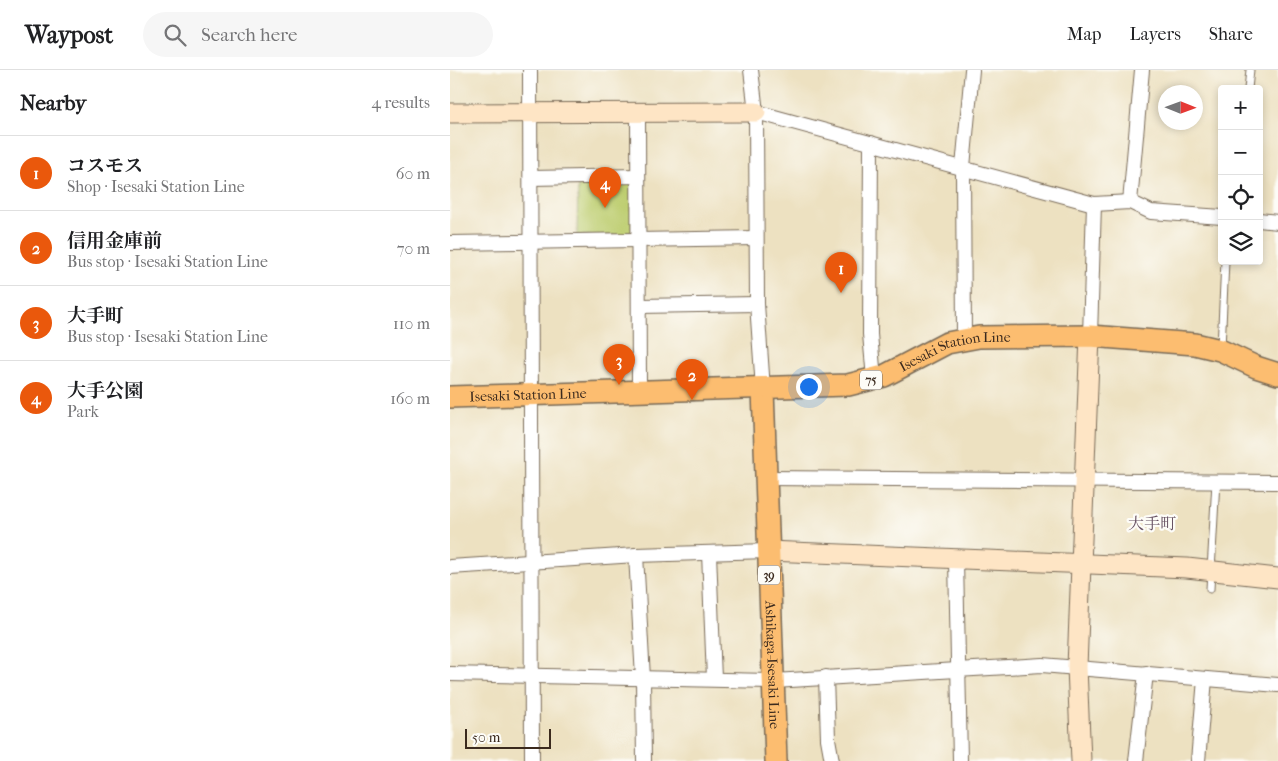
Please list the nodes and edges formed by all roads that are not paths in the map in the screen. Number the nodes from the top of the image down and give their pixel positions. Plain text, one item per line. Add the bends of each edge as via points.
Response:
1 (530, 70) edge
2 (751, 70) edge
3 (972, 70) edge
4 (1142, 70) edge
5 (1250, 70) edge
6 (1248, 85) edge
7 (756, 112) junction
8 (450, 113) edge
9 (531, 113) junction
10 (638, 113) junction
11 (871, 143) junction
12 (963, 167) junction
13 (638, 176) junction
14 (531, 178) junction
15 (1130, 202) junction
16 (1094, 204) junction
17 (1218, 217) edge
18 (1263, 220) edge
19 (1278, 222) edge
20 (756, 238) junction
21 (638, 240) junction
22 (530, 241) junction
23 (450, 242) edge
24 (1225, 265) edge
25 (757, 304) junction
26 (639, 306) junction
27 (1090, 336) junction
28 (964, 339) junction
29 (1220, 350) junction
30 (1278, 374) edge
31 (874, 379) junction
32 (763, 389) junction
33 (639, 392) junction
34 (530, 396) junction
35 (450, 397) edge
36 (765, 478) junction
37 (1083, 479) junction
38 (1216, 481) junction
39 (1278, 482) edge
40 (768, 551) junction
41 (709, 553) junction
42 (636, 556) junction
43 (956, 559) junction
44 (532, 562) junction
45 (1080, 565) junction
46 (450, 567) edge
47 (1278, 578) edge
48 (1211, 579) junction
49 (1077, 667) junction
50 (959, 670) junction
51 (1146, 673) junction
52 (450, 674) edge
53 (532, 675) junction
54 (826, 677) junction
55 (643, 678) junction
56 (714, 679) junction
57 (1205, 679) junction
58 (774, 681) junction
59 (1278, 685) edge
60 (532, 761) edge
61 (644, 761) edge
62 (776, 761) edge
63 (832, 761) edge
64 (960, 761) edge
65 (1081, 761) edge
66 (1136, 761) edge
67 (1198, 761) edge

1 - 9 street
2 - 7 street
3 - 12 street
4 - 15 street
5 - 6 lane
7 - 10 street
7 - 11 street
7 - 20 street
8 - 9 street
9 - 10 street
9 - 14 street
10 - 13 street
11 - 12 street
11 - 31 street via 870,334
12 - 16 street
12 - 28 street
13 - 14 street
13 - 21 street
14 - 22 street
15 - 16 street
15 - 17 street via 1150,212
16 - 27 street
18 - 19 street
20 - 21 street
20 - 25 street
21 - 22 street
21 - 26 street
22 - 23 street
22 - 34 street
24 - 29 lane
25 - 26 street
25 - 32 street
26 - 33 street
27 - 28 main road, Isesaki Station Line / 75
27 - 29 main road, Isesaki Station Line / 75 via 1195,344
27 - 37 street
28 - 31 main road, Isesaki Station Line / 75 via 934,349
29 - 30 main road, Isesaki Station Line / 75
31 - 32 main road, Isesaki Station Line / 75 via 848,385
32 - 33 main road, Isesaki Station Line / 75
32 - 36 main road, Ashikaga-Isesaki Line / 39
33 - 34 main road, Isesaki Station Line / 75
34 - 35 main road, Isesaki Station Line / 75
34 - 44 street
36 - 37 street
36 - 40 main road, Ashikaga-Isesaki Line / 39
37 - 38 street
37 - 45 street
38 - 39 street
38 - 48 lane
40 - 41 street
40 - 43 street
40 - 58 main road, Ashikaga-Isesaki Line / 39
41 - 42 street
41 - 56 street
42 - 44 street
42 - 55 street
43 - 45 street
43 - 50 street
44 - 46 street
44 - 53 street
45 - 48 street
45 - 49 street
47 - 48 street
49 - 50 street via 1042,665
49 - 51 street
49 - 65 street
50 - 54 street
50 - 64 street
51 - 57 street
51 - 66 street
52 - 53 street
53 - 55 street
53 - 60 street
54 - 58 street
54 - 63 street
55 - 56 street
55 - 61 street
56 - 58 street
57 - 59 street
57 - 67 street
58 - 62 main road, Ashikaga-Isesaki Line / 39

